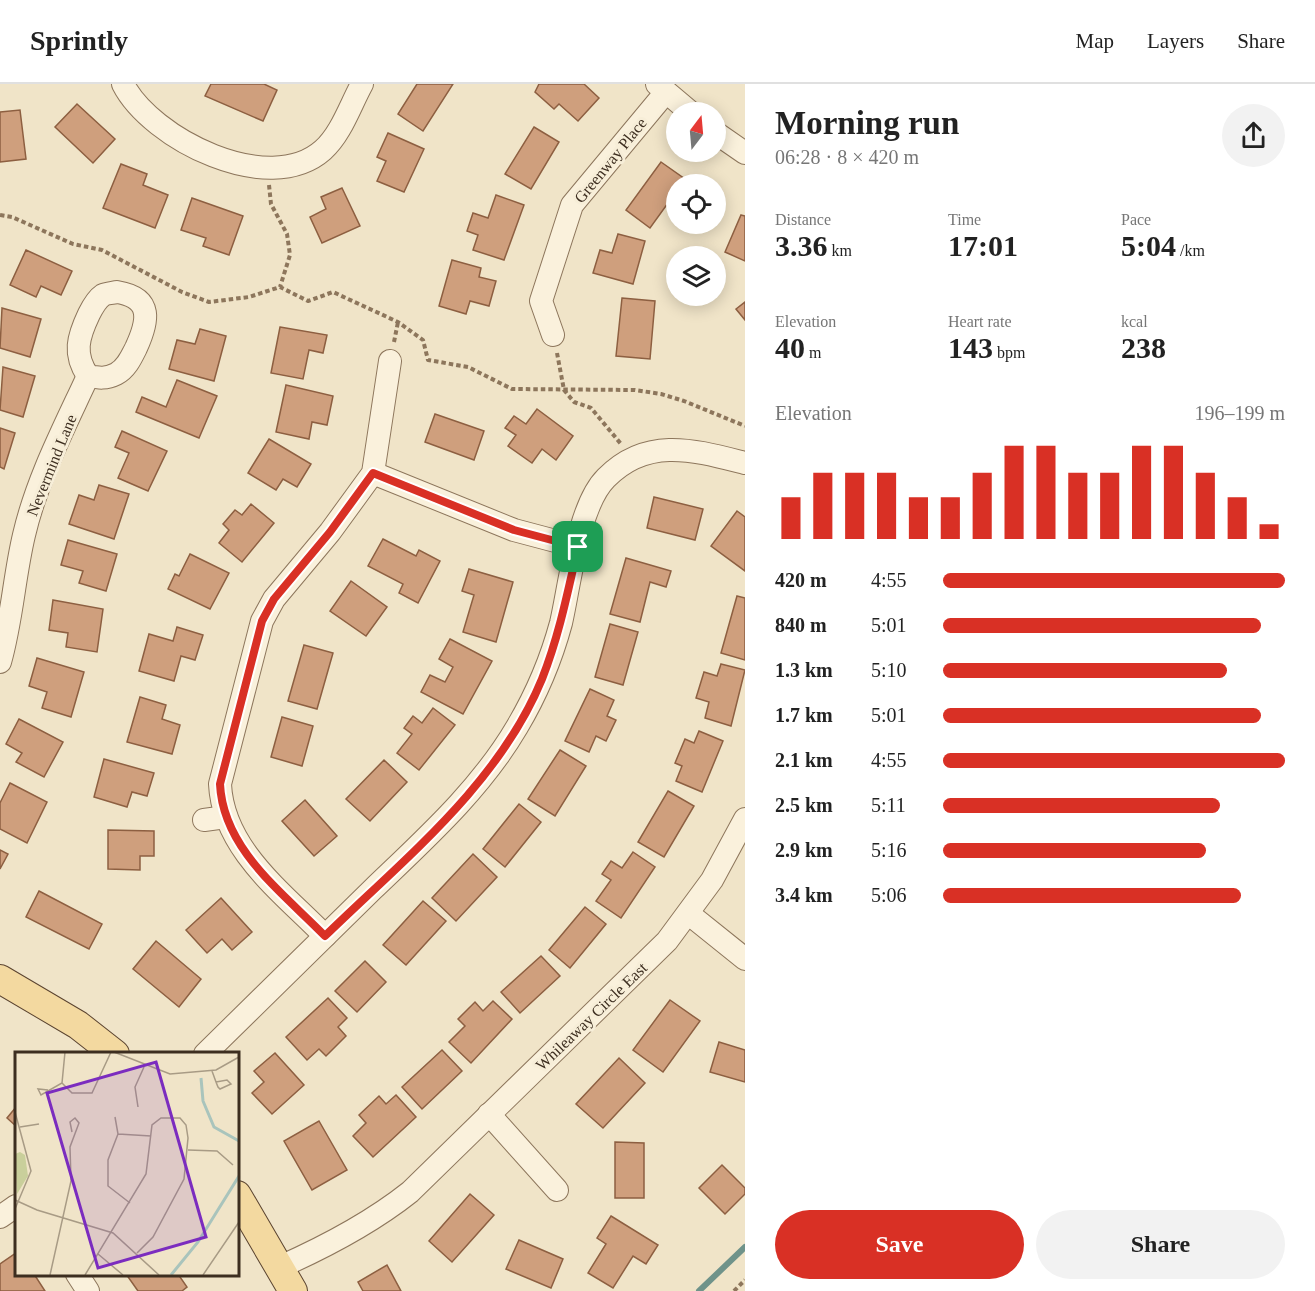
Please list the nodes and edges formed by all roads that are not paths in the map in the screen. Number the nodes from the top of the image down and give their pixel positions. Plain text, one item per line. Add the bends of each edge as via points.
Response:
1 (123, 84) edge
2 (362, 84) edge
3 (661, 88) edge
4 (678, 102) edge
5 (726, 140) edge
6 (745, 153) edge
7 (553, 335) road end
8 (390, 361) dead end
9 (88, 376) dead end
10 (740, 462) edge
11 (373, 473) junction
12 (578, 547) junction
13 (0, 662) edge
14 (745, 819) edge
15 (689, 914) junction
16 (325, 936) junction
17 (745, 959) edge
18 (0, 979) edge
19 (112, 1052) edge
20 (207, 1052) edge
21 (489, 1114) junction
22 (557, 1190) dead end
23 (238, 1197) edge
24 (78, 1276) edge
25 (286, 1279) edge
26 (87, 1291) edge

1 - 2 street via 141,109 180,139 253,169 268,169 304,162 321,152 334,139
3 - 4 street
3 - 7 street, Greenway Place via 572,205 541,301
5 - 6 street
8 - 11 street
9 - 13 street, Nevermind Lane via 30,512
10 - 12 street via 678,449 654,450 631,457 605,478 593,494
11 - 12 street via 514,530
11 - 16 street via 274,599 262,621 220,784 215,819
12 - 16 street via 560,625 542,680 498,757 449,816
14 - 15 street, Whileaway Circle East
15 - 17 street
15 - 21 street, Whileaway Circle East via 634,975
16 - 20 street
18 - 19 main road via 78,1026
21 - 22 street
21 - 25 street, Whileaway Circle East via 392,1206 316,1251
23 - 25 main road
24 - 26 street

